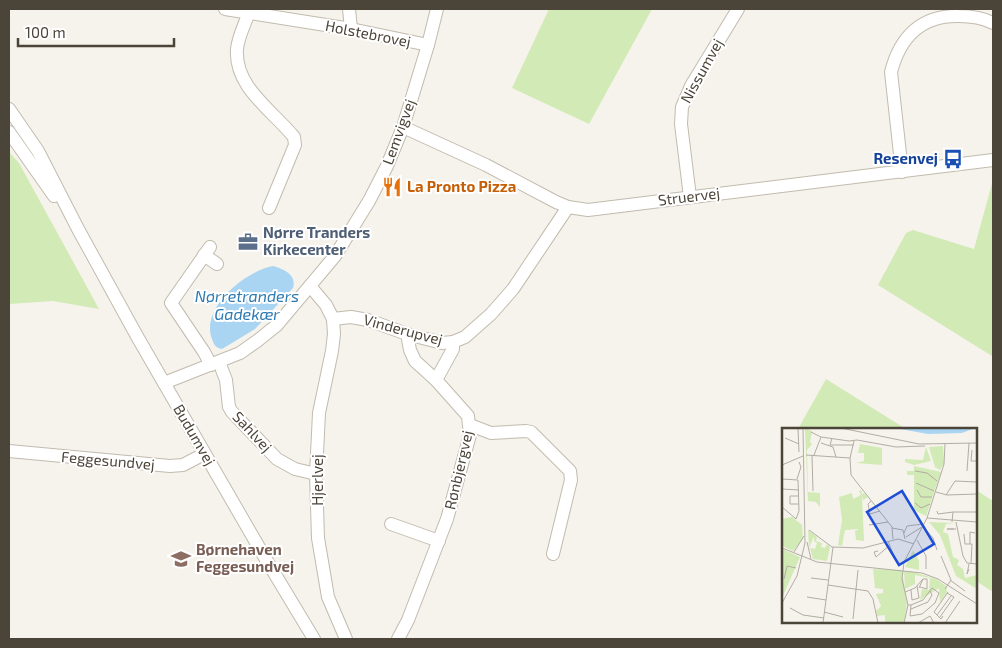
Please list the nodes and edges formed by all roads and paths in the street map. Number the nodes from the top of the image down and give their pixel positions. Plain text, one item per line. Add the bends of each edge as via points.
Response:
1 (225, 9) edge
2 (349, 9) edge
3 (437, 9) edge
4 (738, 9) edge
5 (249, 12) junction
6 (993, 23) edge
7 (351, 29) junction
8 (428, 45) junction
9 (9, 109) edge
10 (403, 127) junction
11 (9, 132) edge
12 (993, 160) edge
13 (902, 172) junction
14 (690, 197) junction
15 (568, 207) junction
16 (269, 208) dead end
17 (78, 229) junction
18 (217, 264) dead end
19 (310, 286) junction
20 (333, 319) junction
21 (407, 334) junction
22 (453, 342) junction
23 (215, 364) junction
24 (436, 380) junction
25 (164, 384) junction
26 (470, 425) junction
27 (9, 451) edge
28 (204, 454) junction
29 (316, 474) junction
30 (390, 524) dead end
31 (439, 541) junction
32 (553, 554) dead end
33 (314, 639) edge
34 (346, 639) edge
35 (398, 639) edge

1 - 5 street, Holstebrovej
2 - 7 street
3 - 8 street, Lemvigvej
4 - 14 street, Nissumvej via 691,86 682,107 681,124
5 - 7 street, Holstebrovej
5 - 16 street via 237,48 241,75 294,137 295,146
6 - 13 street via 968,16 928,20 902,45 891,72
7 - 8 street, Holstebrovej
8 - 10 street, Lemvigvej
9 - 17 street, Budumvej via 38,151
10 - 15 street, Struervej
10 - 19 street, Lemvigvej via 369,201 335,256
11 - 17 street, Budumvej
12 - 13 street, Struervej
13 - 14 street, Struervej
14 - 15 street, Struervej via 588,210
15 - 22 street, Vinderupvej via 513,289 465,337
17 - 25 street, Budumvej
18 - 23 street via 207,251 171,303
19 - 20 street
19 - 23 street, Lemvigvej via 277,325 240,353
20 - 21 street, Vinderupvej via 351,317 368,320
20 - 29 street, Hjerlvej via 334,334 320,413
21 - 22 street, Vinderupvej via 442,343
21 - 24 street, Rønbjergvej via 416,360
22 - 24 street
23 - 25 street, Lemvigvej
23 - 29 street, Sahlvej via 226,380 232,412 277,459 295,469
24 - 26 street, Rønbjergvej via 465,411
25 - 28 street, Budumvej
26 - 31 street, Rønbjergvej via 470,435
26 - 32 street via 491,433 531,432 570,471 571,480
27 - 28 street, Feggesundvej via 170,466 183,465
28 - 33 street, Budumvej
29 - 34 street, Hjerlvej via 318,538 328,597
30 - 31 street
31 - 35 street, Rønbjergvej

